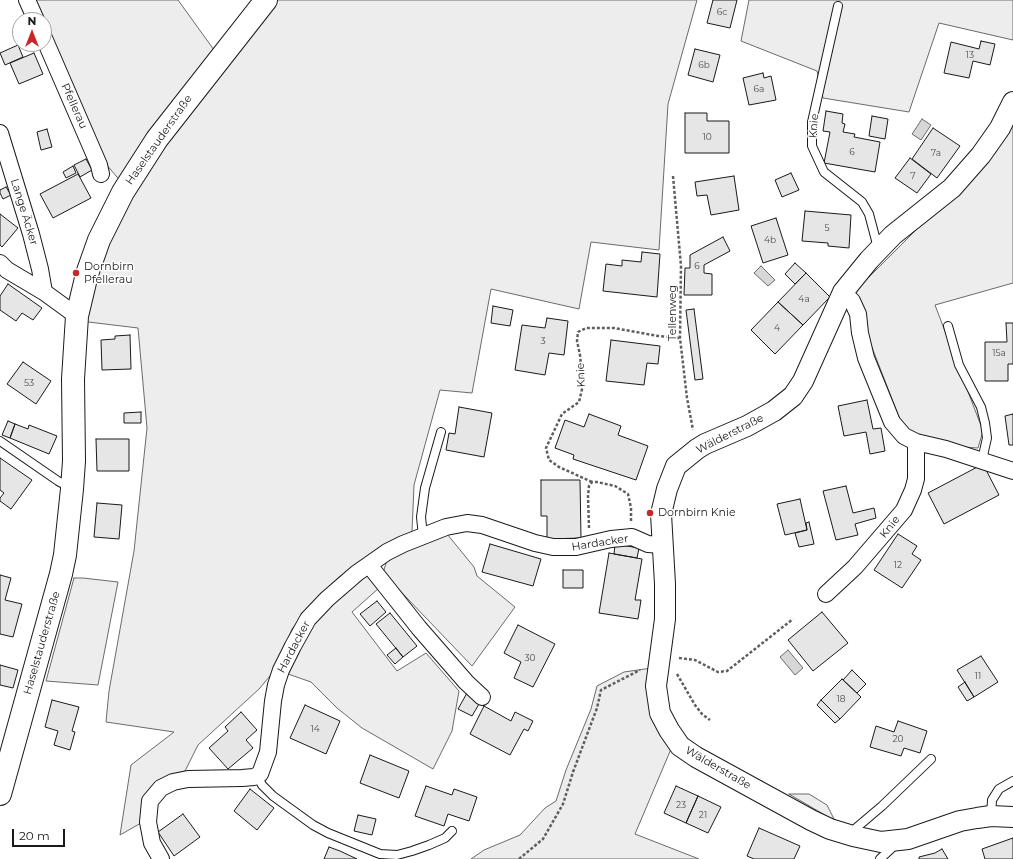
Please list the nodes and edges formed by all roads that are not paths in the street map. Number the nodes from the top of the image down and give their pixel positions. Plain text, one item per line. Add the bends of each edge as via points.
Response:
1 (27, 0) edge
2 (266, 0) edge
3 (838, 6) dead end
4 (32, 12) edge
5 (50, 52) edge
6 (1013, 102) edge
7 (0, 133) edge
8 (101, 174) dead end
9 (879, 249) junction
10 (0, 263) edge
11 (44, 292) junction
12 (843, 292) junction
13 (77, 316) junction
14 (948, 326) dead end
15 (441, 432) dead end
16 (0, 441) edge
17 (916, 442) junction
18 (982, 460) junction
19 (1013, 471) edge
20 (72, 489) junction
21 (423, 536) junction
22 (662, 545) junction
23 (369, 565) junction
24 (826, 594) dead end
25 (482, 697) dead end
26 (931, 759) dead end
27 (257, 775) junction
28 (1013, 781) edge
29 (0, 794) edge
30 (991, 816) junction
31 (1013, 817) edge
32 (452, 831) dead end
33 (848, 835) junction
34 (900, 840) junction
35 (161, 859) edge
36 (880, 859) edge

1 - 4 street
2 - 13 main road, Haselstauderstraße via 157,139 123,192 99,240 87,274
3 - 9 lane, Knie via 812,122 812,146 824,172 862,202 869,214
5 - 8 street, Pfellerau
6 - 9 street, Wälderstraße via 1000,128 981,155 952,188
7 - 11 street, Lange Äcker via 31,234
9 - 12 street, Wälderstraße
10 - 11 street
11 - 13 street
12 - 17 street via 852,301 858,314 866,358 892,422 904,436
12 - 22 street, Wälderstraße via 803,381 793,396 747,426 705,444 676,466 661,514
13 - 20 main road, Haselstauderstraße via 73,380
14 - 18 lane via 959,365 981,407 987,438
15 - 21 lane via 425,488 421,518
16 - 20 lane
17 - 18 street
17 - 24 street, Knie via 916,479 904,510 855,567
18 - 19 street
20 - 29 main road, Haselstauderstraße via 61,574
21 - 22 street, Hardacker via 446,527 467,523 482,524 553,547 576,547 632,537 648,544
21 - 23 street, Hardacker via 387,552
22 - 33 street, Wälderstraße via 665,619 656,686 660,713 669,730 680,746 696,758 811,820
23 - 25 street via 419,628
23 - 27 street, Hardacker via 327,599 308,620 293,646 276,684 268,752 260,774
26 - 33 lane
27 - 32 lane via 262,785 273,796 313,825 380,854 397,855 423,847 445,838
27 - 35 street via 242,778 188,779 161,788 150,801 148,822 152,843
28 - 30 lane via 999,789 992,800
30 - 31 street, Wälderstraße
30 - 34 street, Wälderstraße via 960,821
33 - 34 street, Wälderstraße via 881,842
34 - 36 lane, Wälderstraße

